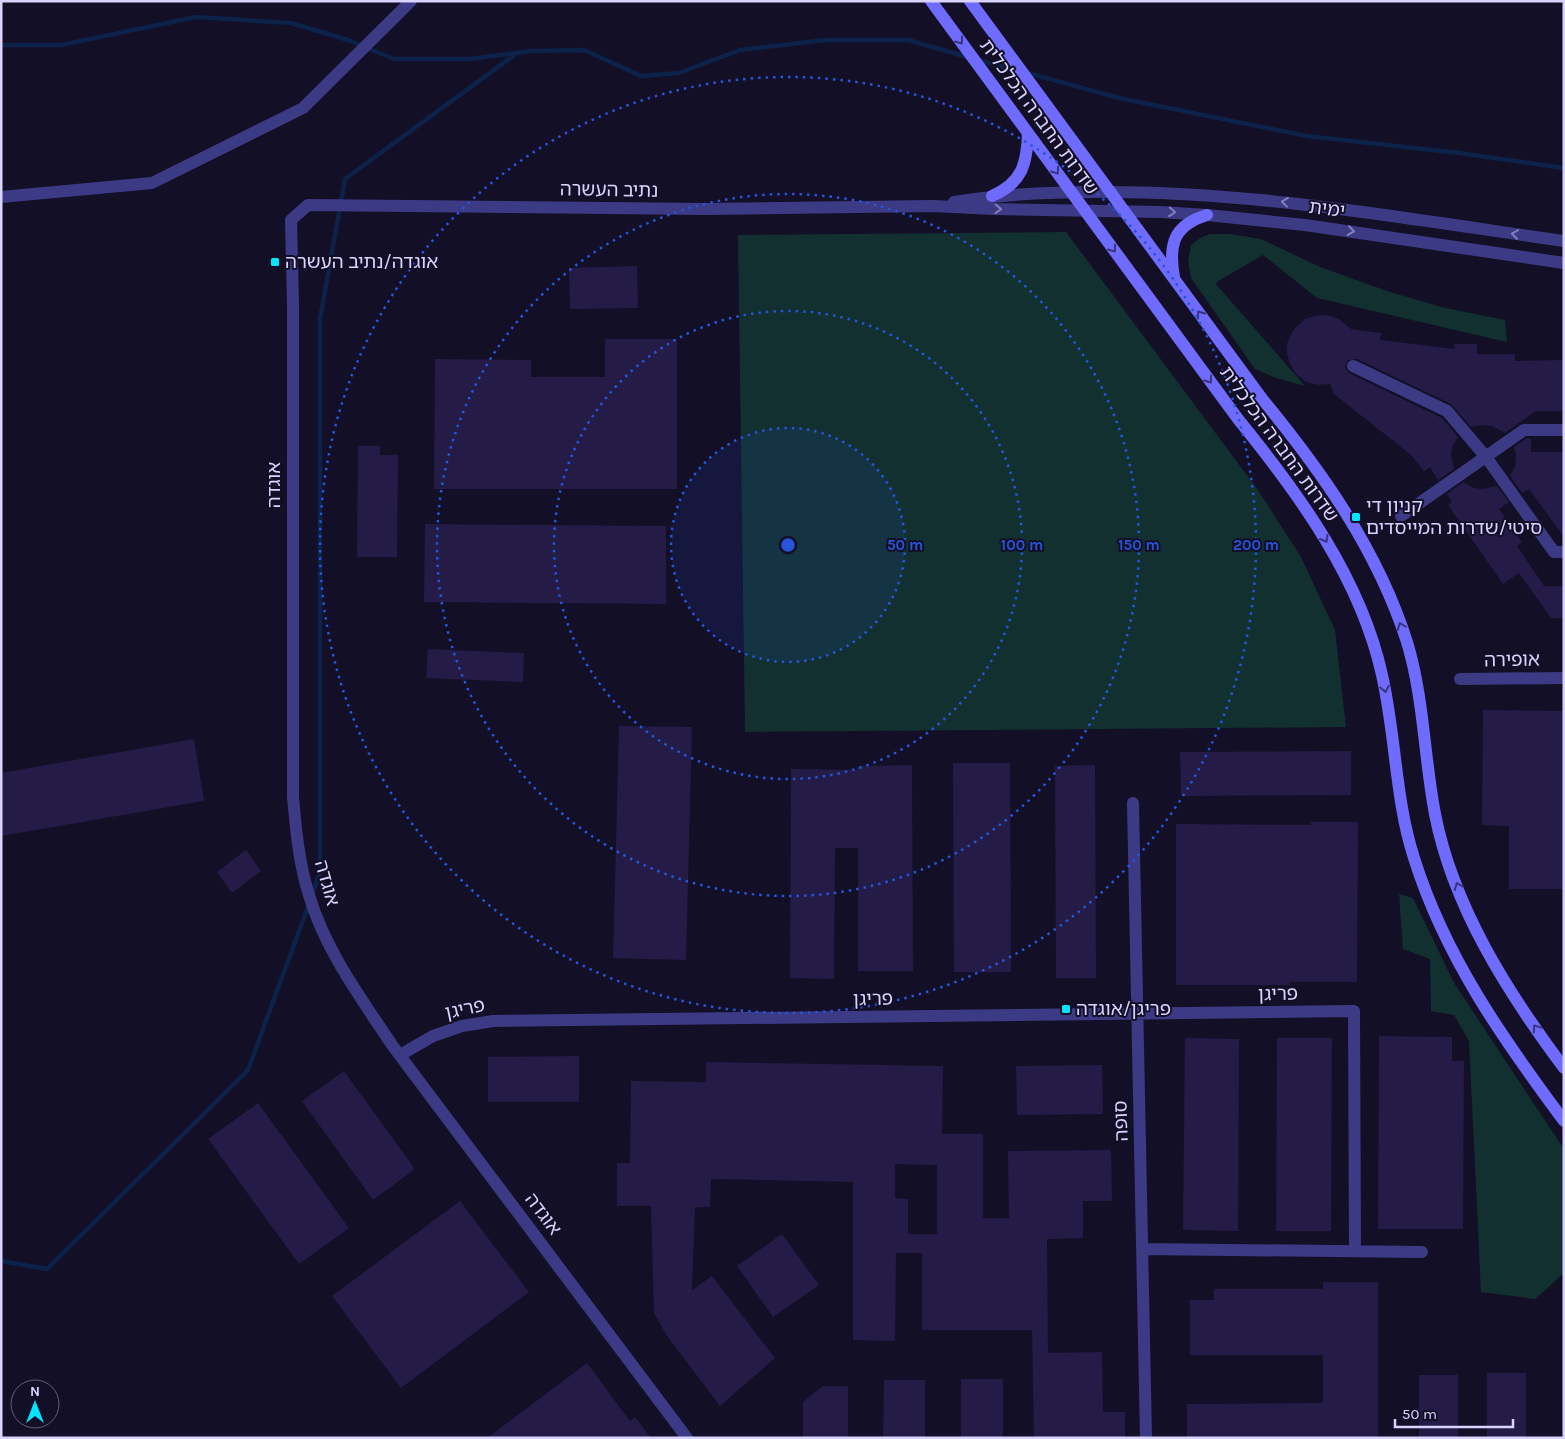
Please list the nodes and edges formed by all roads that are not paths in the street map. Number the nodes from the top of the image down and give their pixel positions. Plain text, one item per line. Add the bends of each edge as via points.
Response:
1 (411, 1) edge
2 (931, 1) edge
3 (970, 1) edge
4 (1028, 133) junction
5 (1071, 192) junction
6 (1110, 192) junction
7 (992, 196) junction
8 (1, 197) edge
9 (932, 206) junction
10 (1084, 210) junction
11 (1124, 210) junction
12 (1207, 215) junction
13 (291, 220) joint
14 (1564, 241) edge
15 (1564, 263) edge
16 (1174, 279) junction
17 (1353, 366) dead end
18 (1564, 430) edge
19 (1486, 457) junction
20 (1402, 516) dead end
21 (1564, 552) edge
22 (1564, 678) edge
23 (1460, 679) dead end
24 (1133, 803) dead end
25 (1136, 1014) junction
26 (400, 1055) junction
27 (1564, 1068) edge
28 (1564, 1121) edge
29 (1144, 1249) junction
30 (1355, 1252) junction
31 (1422, 1252) dead end
32 (687, 1438) edge
33 (1146, 1438) edge

1 - 8 street via 303,108 152,183
2 -> 4 main road, שדרות החברה הכלכלית
3 - 6 main road, שדרות החברה הכלכלית
4 -> 5 main road, שדרות החברה הכלכלית
4 - 7 main road via 1028,150 1019,176 1010,186
5 - 6 street, נתיב העשרה
5 - 7 street, נתיב העשרה
5 - 10 main road, שדרות החברה הכלכלית
6 - 11 main road, שדרות החברה הכלכלית
14 -> 6 street, ימית via 1292,203 1225,196
7 - 9 street, נתיב העשרה
9 -> 10 street, נתיב העשרה
9 - 13 street, נתיב העשרה via 705,210 308,205
10 - 11 street, ימית
10 -> 28 main road, שדרות החברה הכלכלית via 1288,482 1345,574 1376,651 1388,702 1405,822 1414,858 1439,926 1474,993 1518,1060
11 -> 12 street, ימית
11 - 16 main road, שדרות החברה הכלכלית
12 -> 15 street, ימית via 1345,230
12 - 16 main road via 1184,225 1177,233 1172,250
13 - 26 street, אוגדה via 293,797 297,843 309,896 330,946 357,993
27 -> 16 main road, שדרות החברה הכלכלית via 1502,977 1468,914 1444,848 1436,815 1419,697 1407,642 1373,560 1314,463
17 - 19 street via 1447,411
18 - 19 street via 1524,430
19 - 20 street
19 - 21 street via 1554,552
22 - 23 street, אופירה
24 - 25 street, סופה
25 - 26 street, פריגן via 493,1022 462,1026 433,1036
25 - 29 street, סופה
25 - 30 street, פריגן via 1354,1011
26 - 32 street, אוגדה
29 - 30 street
29 - 33 street, סופה
30 - 31 street

